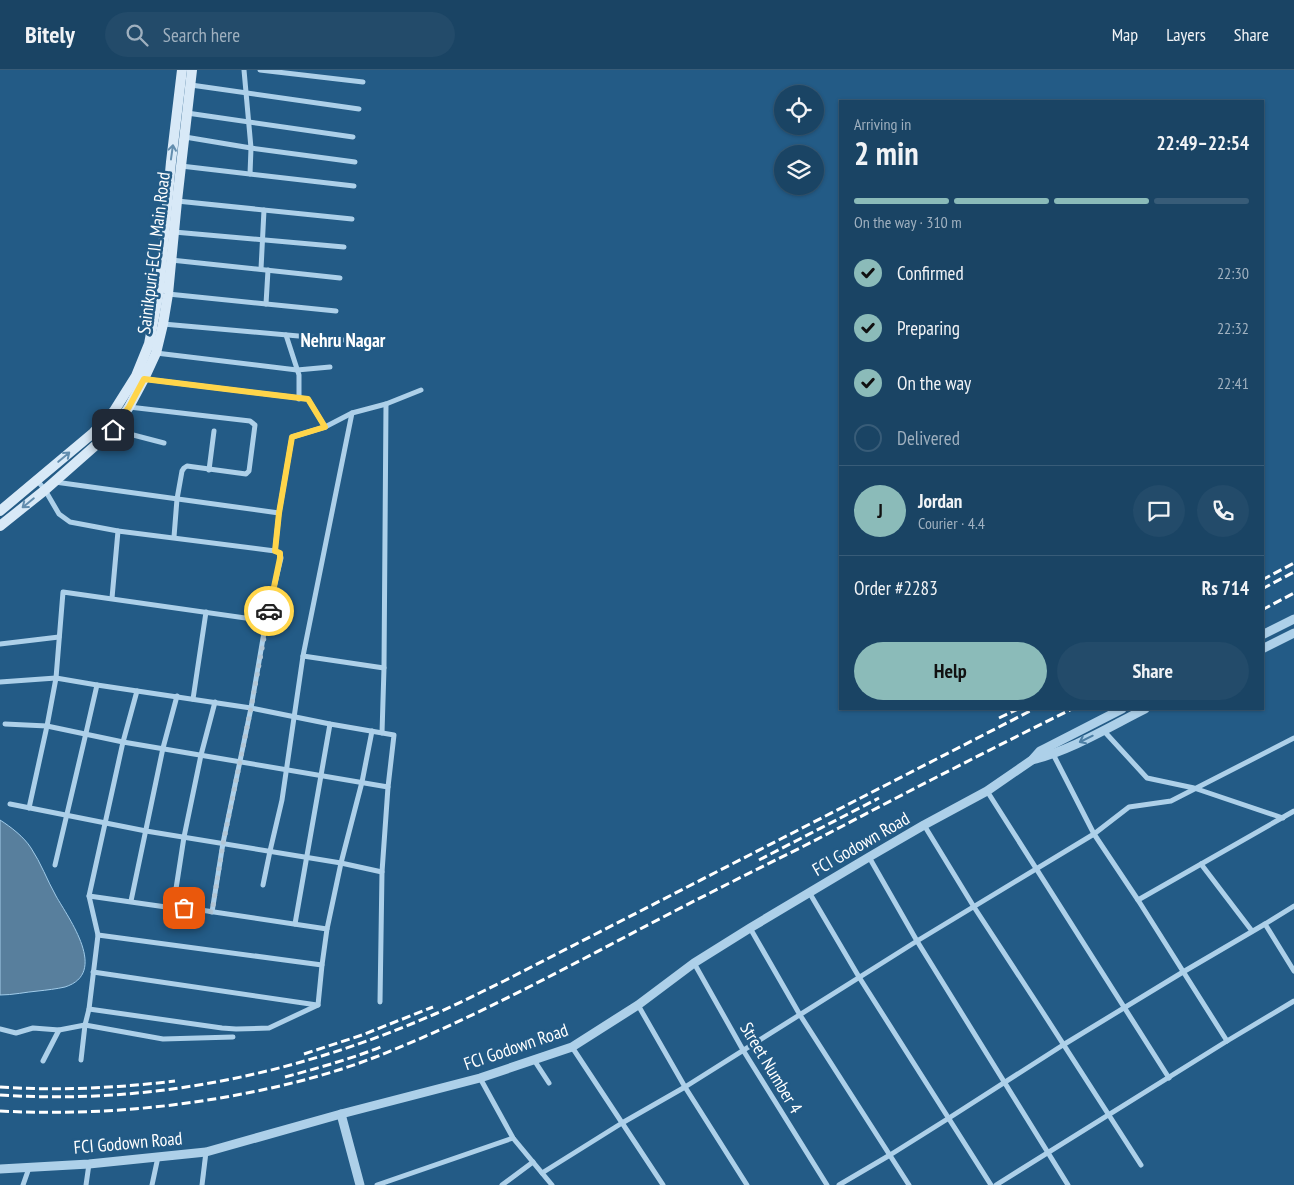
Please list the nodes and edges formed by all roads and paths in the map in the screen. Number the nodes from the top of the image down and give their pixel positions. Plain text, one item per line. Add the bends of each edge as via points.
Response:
1 (182, 70) edge
2 (192, 70) edge
3 (244, 70) edge
4 (260, 70) edge
5 (364, 82) dead end
6 (191, 85) junction
7 (246, 94) junction
8 (360, 110) dead end
9 (187, 112) junction
10 (250, 122) junction
11 (184, 137) junction
12 (353, 137) dead end
13 (251, 148) junction
14 (355, 162) dead end
15 (181, 166) junction
16 (250, 174) junction
17 (354, 186) dead end
18 (177, 201) junction
19 (264, 210) junction
20 (352, 219) dead end
21 (174, 232) junction
22 (263, 240) junction
23 (344, 247) dead end
24 (170, 260) junction
25 (261, 269) junction
26 (268, 270) junction
27 (340, 278) dead end
28 (168, 294) junction
29 (266, 304) junction
30 (336, 311) dead end
31 (163, 324) junction
32 (286, 335) junction
33 (344, 340) dead end
34 (156, 353) junction
35 (330, 367) dead end
36 (297, 370) junction
37 (144, 379) junction
38 (421, 390) dead end
39 (299, 399) junction
40 (386, 404) junction
41 (129, 407) junction
42 (352, 413) junction
43 (325, 427) junction
44 (113, 430) junction
45 (214, 431) dead end
46 (164, 443) dead end
47 (210, 470) junction
48 (37, 480) junction
49 (54, 482) junction
50 (45, 490) junction
51 (177, 499) junction
52 (0, 510) edge
53 (279, 513) junction
54 (0, 526) edge
55 (118, 531) junction
56 (174, 537) junction
57 (275, 551) junction
58 (112, 598) junction
59 (206, 612) junction
60 (1294, 619) edge
61 (266, 622) junction
62 (1281, 626) junction
63 (1264, 634) edge
64 (1291, 634) edge
65 (59, 637) junction
66 (0, 644) edge
67 (1264, 648) edge
68 (303, 656) junction
69 (384, 668) junction
70 (56, 678) junction
71 (0, 682) edge
72 (97, 685) junction
73 (137, 690) junction
74 (177, 696) junction
75 (193, 699) junction
76 (215, 702) junction
77 (251, 708) junction
78 (1120, 710) edge
79 (1143, 710) edge
80 (294, 717) junction
81 (5, 724) dead end
82 (330, 724) junction
83 (47, 726) junction
84 (1103, 730) junction
85 (372, 731) junction
86 (86, 733) junction
87 (382, 733) junction
88 (1294, 738) edge
89 (124, 742) junction
90 (163, 748) junction
91 (1053, 754) junction
92 (201, 755) junction
93 (1032, 760) junction
94 (240, 761) junction
95 (287, 769) junction
96 (321, 775) junction
97 (362, 782) junction
98 (388, 787) junction
99 (1194, 788) junction
100 (987, 791) junction
101 (10, 804) dead end
102 (29, 808) junction
103 (1294, 811) edge
104 (66, 816) junction
105 (1283, 818) junction
106 (105, 823) junction
107 (924, 826) junction
108 (146, 831) junction
109 (1094, 834) junction
110 (184, 837) junction
111 (223, 844) junction
112 (270, 851) junction
113 (869, 857) junction
114 (307, 858) junction
115 (341, 863) junction
116 (1201, 864) junction
117 (55, 865) dead end
118 (1036, 869) junction
119 (382, 872) junction
120 (263, 886) dead end
121 (810, 892) junction
122 (89, 896) junction
123 (1138, 900) junction
124 (132, 901) junction
125 (1294, 906) edge
126 (974, 907) junction
127 (173, 908) junction
128 (212, 912) junction
129 (295, 924) junction
130 (1265, 924) junction
131 (750, 928) junction
132 (327, 929) junction
133 (1252, 931) junction
134 (98, 935) junction
135 (917, 941) junction
136 (694, 963) junction
137 (322, 965) junction
138 (1294, 971) edge
139 (93, 972) junction
140 (1183, 972) junction
141 (859, 977) junction
142 (380, 1002) dead end
143 (1294, 1002) edge
144 (318, 1005) junction
145 (638, 1005) junction
146 (1124, 1008) junction
147 (89, 1009) junction
148 (800, 1015) junction
149 (85, 1025) junction
150 (0, 1029) edge
151 (59, 1030) junction
152 (233, 1037) dead end
153 (1227, 1041) junction
154 (1063, 1045) junction
155 (572, 1047) junction
156 (744, 1050) junction
157 (81, 1060) dead end
158 (534, 1060) junction
159 (43, 1061) dead end
160 (480, 1078) junction
161 (1169, 1078) junction
162 (548, 1083) dead end
163 (1005, 1084) junction
164 (685, 1087) junction
165 (341, 1114) junction
166 (1109, 1116) junction
167 (949, 1118) junction
168 (622, 1123) junction
169 (513, 1138) junction
170 (206, 1152) junction
171 (1048, 1154) junction
172 (890, 1155) junction
173 (158, 1156) junction
174 (533, 1162) junction
175 (89, 1164) junction
176 (1141, 1165) dead end
177 (29, 1168) junction
178 (0, 1169) edge
179 (542, 1172) junction
180 (23, 1185) edge
181 (86, 1185) edge
182 (152, 1185) edge
183 (202, 1185) edge
184 (360, 1185) edge
185 (377, 1185) edge
186 (502, 1185) edge
187 (552, 1185) edge
188 (663, 1185) edge
189 (747, 1185) edge
190 (827, 1185) edge
191 (839, 1185) edge
192 (909, 1185) edge
193 (991, 1185) edge
194 (996, 1185) edge
195 (1068, 1185) edge

48 -> 1 main road, Sainikpuri-ECIL Main Road via 114,411 136,376 149,344 159,291
2 - 6 main road, Sainikpuri-ECIL Main Road
3 - 7 street
4 - 5 street
6 - 7 street
6 - 9 main road, Sainikpuri-ECIL Main Road
7 - 8 street
7 - 10 street
9 - 10 street
9 - 11 main road, Sainikpuri-ECIL Main Road
10 - 12 street
10 - 13 street
11 - 13 street
11 - 15 main road, Sainikpuri-ECIL Main Road
13 - 14 street
13 - 16 street
15 - 16 street
15 - 18 main road, Sainikpuri-ECIL Main Road
16 - 17 street
18 - 19 street
18 - 21 main road, Sainikpuri-ECIL Main Road
19 - 20 street
19 - 22 street
21 - 22 street
21 - 24 main road, Sainikpuri-ECIL Main Road
22 - 23 street
22 - 25 street
24 - 25 street
24 - 28 main road, Sainikpuri-ECIL Main Road
25 - 26 street
26 - 27 street
26 - 29 street
28 - 29 street
28 - 31 main road, Sainikpuri-ECIL Main Road
29 - 30 street
31 - 32 street
31 - 34 main road, Sainikpuri-ECIL Main Road
32 - 33 street
32 - 36 street
34 - 36 street
34 - 37 main road, Sainikpuri-ECIL Main Road
35 - 36 street
36 - 39 street
37 - 39 street
37 - 41 main road, Sainikpuri-ECIL Main Road
38 - 40 street
39 - 43 street via 308,399
40 - 42 street
40 - 69 street
41 - 44 main road, Sainikpuri-ECIL Main Road
41 - 47 street via 254,423 248,472
42 - 43 street
42 - 68 street
43 - 53 street via 292,437
44 - 46 street
44 - 49 main road, Sainikpuri-ECIL Main Road
45 - 47 street
47 - 51 street via 184,468
48 - 50 street
48 - 52 main road, Sainikpuri-ECIL Main Road
49 - 50 main road, Sainikpuri-ECIL Main Road
49 - 51 street
50 -> 54 main road, Sainikpuri-ECIL Main Road
50 - 55 street via 59,514 70,522
51 - 53 street
51 - 56 street
53 - 57 street
55 - 56 street
55 - 58 street
56 - 57 street
57 - 61 street via 280,553 280,558
58 - 59 street
58 - 65 street via 63,592
59 - 61 street
59 - 75 street
60 - 62 street
61 - 77 street
62 - 63 street
62 - 64 street
64 - 67 street
65 - 66 street
65 - 70 street
68 - 69 street
68 - 80 street
69 - 87 street
70 - 71 street
70 - 72 street
70 - 83 street
72 - 73 street
72 - 86 street
73 - 74 street
73 - 89 street
74 - 75 street
74 - 90 street
75 - 76 street
76 - 77 street
76 - 92 street
77 - 80 street
77 - 94 street
78 - 93 street, FCI Godown Road via 1040,751
79 - 84 street, FCI Godown Road
80 - 82 street
80 - 95 street
81 - 83 street
82 - 85 street
82 - 96 street
83 - 86 street
83 - 102 street
84 -> 91 street, FCI Godown Road
84 - 99 street via 1147,778
85 - 87 street
85 - 97 street
86 - 89 street
86 - 104 street
87 - 98 street via 394,735
88 - 99 street
89 - 90 street
89 - 106 street
90 - 92 street
90 - 108 street
91 - 93 street, FCI Godown Road
91 - 109 street
92 - 94 street
92 - 110 street
93 - 100 street, FCI Godown Road
94 - 95 street
94 - 111 street
95 - 96 street
95 - 112 street
96 - 97 street
96 - 114 street
97 - 98 street
97 - 115 street
98 - 119 street
99 - 105 street
99 - 109 street via 1171,801 1129,807
100 - 107 street, FCI Godown Road
100 - 118 street
101 - 102 street
102 - 104 street
103 - 105 street
104 - 106 street
104 - 117 street
105 - 116 street
106 - 108 street
106 - 122 street
107 - 113 street, FCI Godown Road
107 - 126 street
108 - 110 street
108 - 124 street
109 - 118 street
109 - 123 street
110 - 111 street
110 - 127 street
111 - 112 street
111 - 128 street
112 - 114 street
112 - 120 street
113 - 121 street, FCI Godown Road
113 - 135 street
114 - 115 street
114 - 129 street
115 - 119 street
115 - 132 street
116 - 123 street
116 - 133 street
118 - 126 street
118 - 146 street
119 - 142 street
121 - 131 street, FCI Godown Road
121 - 141 street
122 - 124 street
122 - 134 street
123 - 140 street
124 - 127 street
125 - 130 street
126 - 135 street
126 - 154 street
127 - 128 street
128 - 129 street
129 - 132 street
130 - 133 street
130 - 138 street
131 - 136 street, FCI Godown Road
131 - 148 street
132 - 137 street
133 - 140 street
134 - 137 street
134 - 139 street
135 - 141 street
135 - 163 street
136 - 145 street, FCI Godown Road
136 - 156 street, Street Number 4
137 - 144 street
139 - 144 street
139 - 147 street
140 - 146 street
140 - 153 street
141 - 148 street
141 - 167 street
143 - 153 street
144 - 147 street via 269,1028 236,1029
145 - 155 street, FCI Godown Road
145 - 164 street
146 - 154 street
146 - 161 street
147 - 149 street
148 - 156 street
148 - 172 street
149 - 151 street
149 - 152 street via 163,1039
149 - 157 street
150 - 151 street via 16,1033 33,1028
151 - 159 street
153 - 161 street
154 - 163 street
154 - 166 street
155 - 158 street, FCI Godown Road
155 - 168 street
156 - 164 street
156 - 190 street, Street Number 4
158 - 160 street, FCI Godown Road
158 - 162 street
160 - 165 street, FCI Godown Road
160 - 169 street
161 - 166 street
163 - 167 street
163 - 171 street
164 - 168 street
164 - 189 street
165 - 170 street, FCI Godown Road
165 - 184 street
166 - 171 street
166 - 176 street
167 - 172 street
167 - 193 street
168 - 179 street
168 - 188 street
169 - 174 street
169 - 185 street
170 - 173 street, FCI Godown Road
170 - 183 street
171 - 194 street
171 - 195 street
172 - 191 street
172 - 192 street
173 - 175 street, FCI Godown Road
173 - 182 street
174 - 179 street
174 - 186 street
175 - 177 street, FCI Godown Road
175 - 181 street
177 - 178 street, FCI Godown Road
177 - 180 street
179 - 187 street

